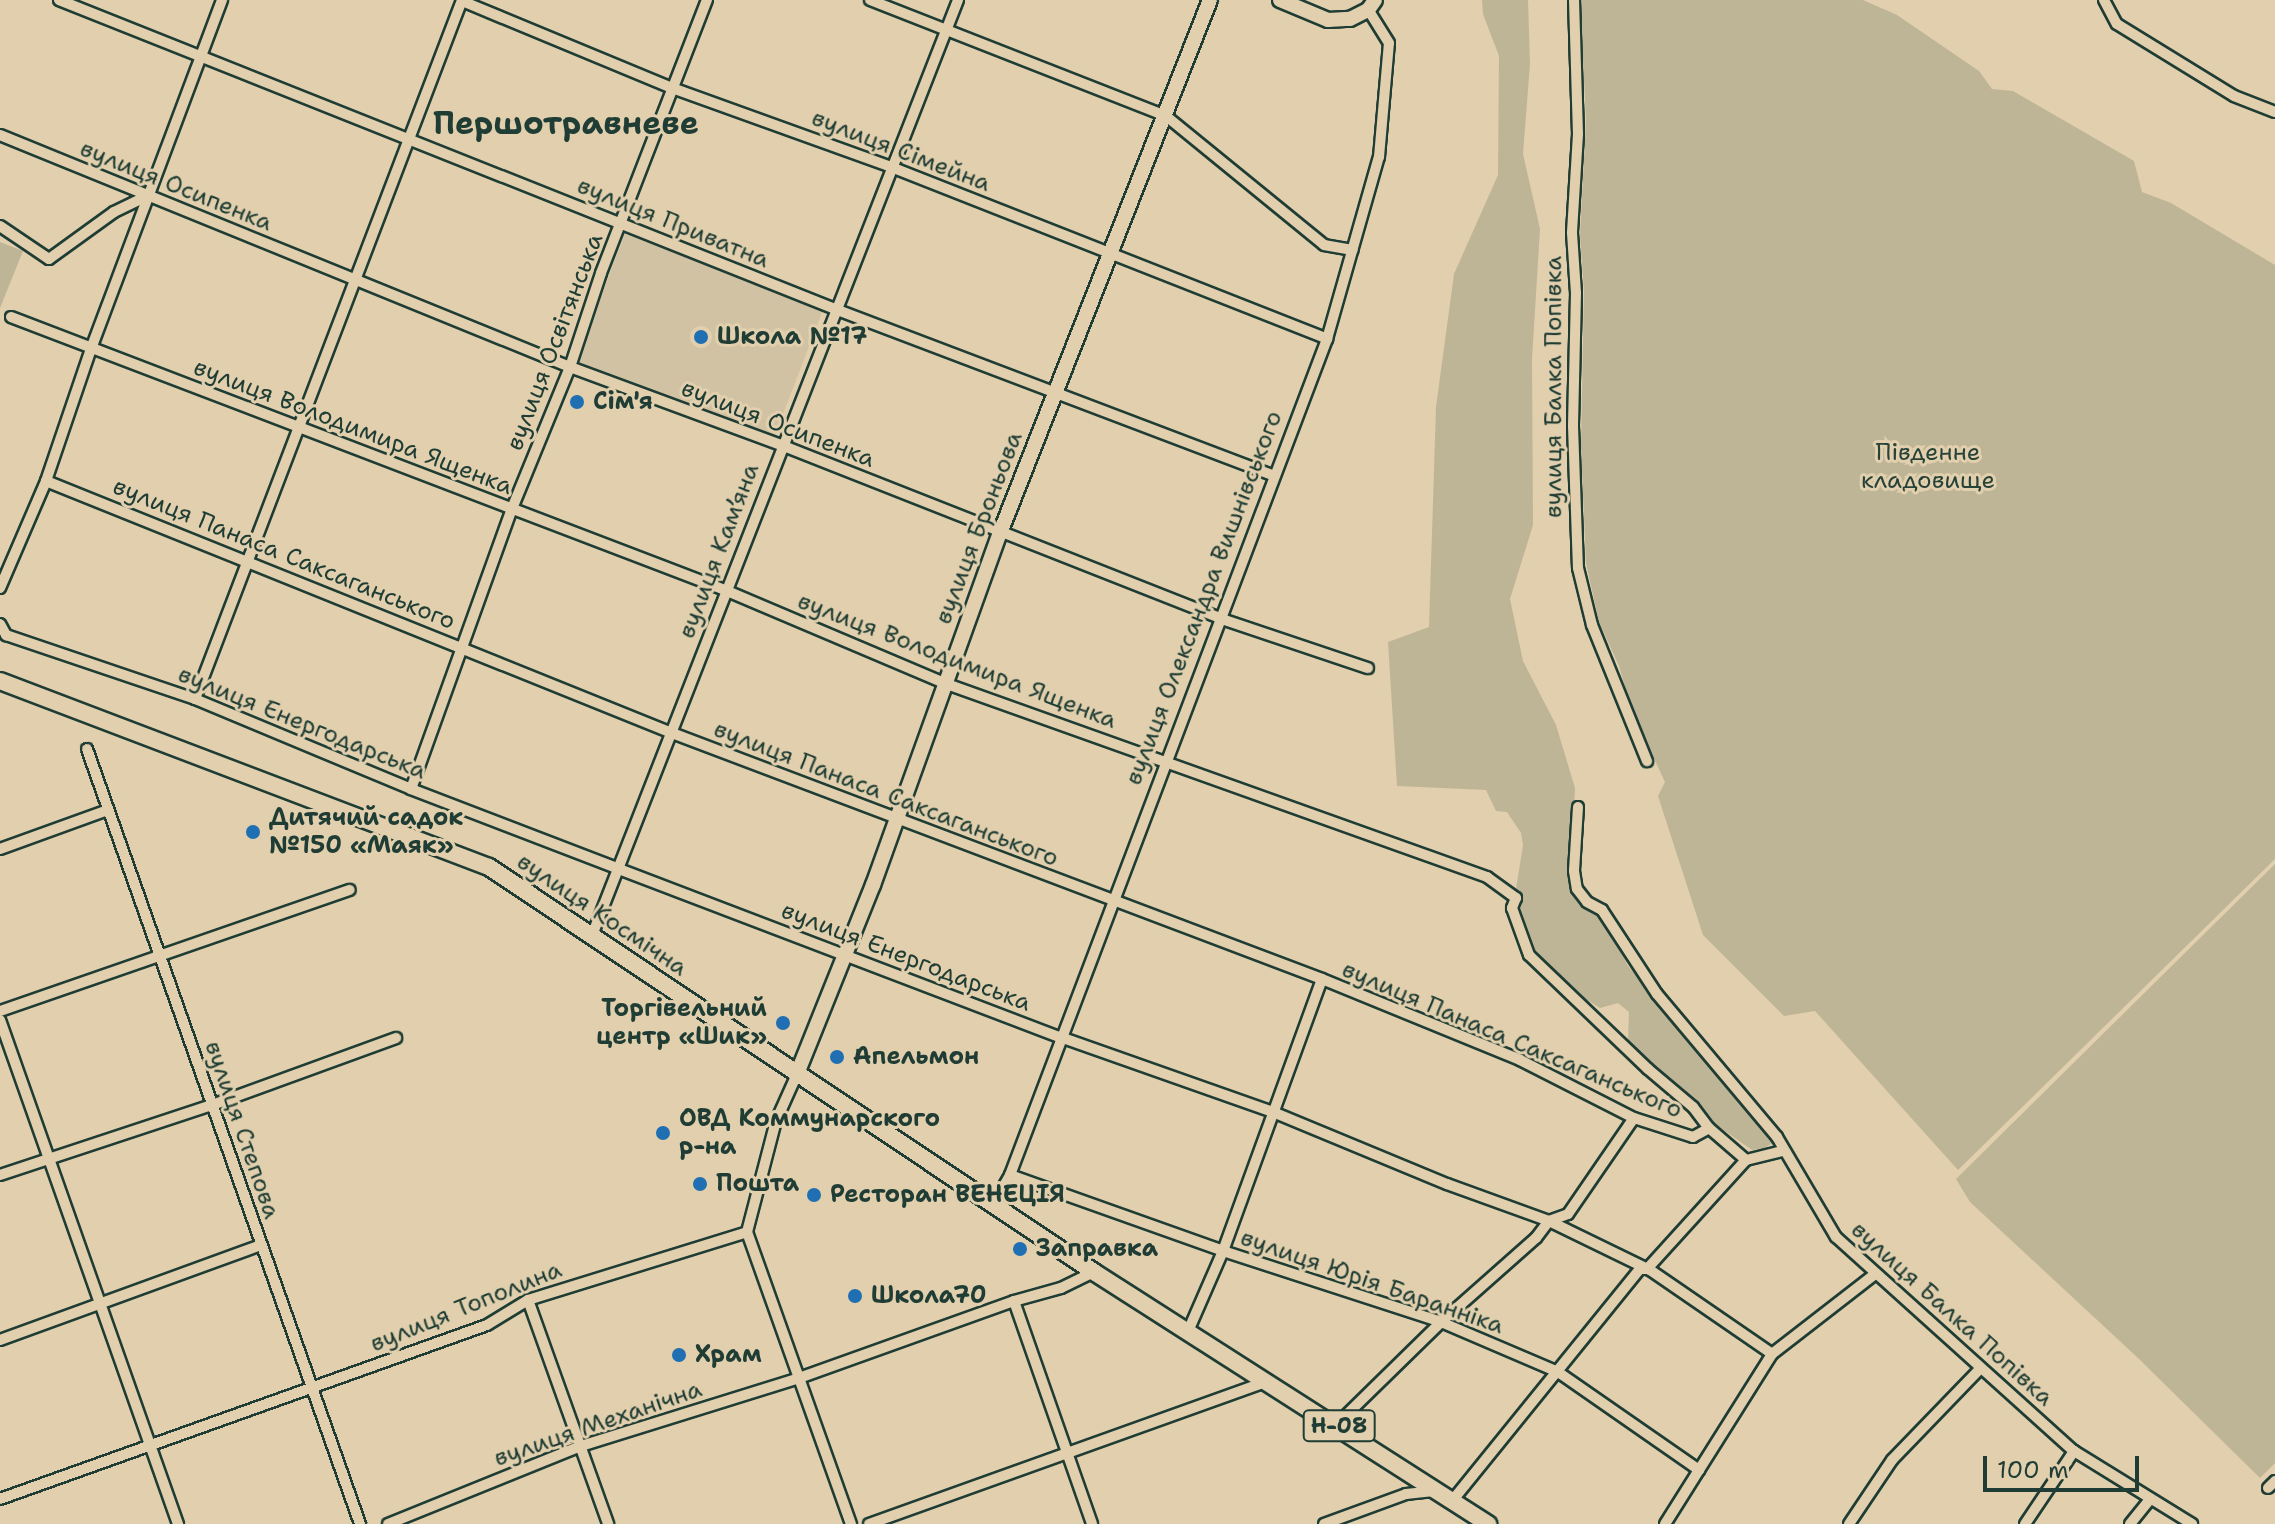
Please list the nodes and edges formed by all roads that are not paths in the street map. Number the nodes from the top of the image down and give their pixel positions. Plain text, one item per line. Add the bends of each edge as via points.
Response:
1 (59, 0) edge
2 (222, 0) edge
3 (462, 0) edge
4 (707, 0) edge
5 (870, 0) edge
6 (958, 0) edge
7 (1210, 0) edge
8 (1280, 0) edge
9 (1574, 0) edge
10 (2104, 0) edge
11 (1372, 5) edge
12 (947, 29) junction
13 (200, 57) junction
14 (672, 88) junction
15 (2275, 112) edge
16 (1166, 116) junction
17 (0, 135) edge
18 (411, 140) junction
19 (891, 167) junction
20 (149, 195) junction
21 (621, 224) junction
22 (0, 226) edge
23 (1353, 250) junction
24 (1111, 254) junction
25 (353, 281) junction
26 (835, 309) junction
27 (11, 317) dead end
28 (1327, 339) junction
29 (92, 346) junction
30 (570, 367) junction
31 (1055, 393) junction
32 (297, 429) junction
33 (781, 445) junction
34 (1274, 476) junction
35 (46, 481) junction
36 (511, 511) junction
37 (1000, 533) junction
38 (248, 560) junction
39 (0, 588) edge
40 (725, 590) junction
41 (1222, 619) junction
42 (3, 629) edge
43 (462, 647) junction
44 (1368, 668) dead end
45 (0, 681) edge
46 (944, 683) junction
47 (195, 699) junction
48 (672, 733) junction
49 (87, 749) dead end
50 (1647, 761) dead end
51 (1165, 762) junction
52 (411, 789) junction
53 (1578, 807) dead end
54 (108, 810) junction
55 (896, 819) junction
56 (0, 849) edge
57 (619, 869) junction
58 (350, 890) dead end
59 (1112, 902) junction
60 (591, 938) junction
61 (160, 956) junction
62 (846, 956) junction
63 (1322, 979) junction
64 (0, 1011) edge
65 (0, 1020) edge
66 (1060, 1037) junction
67 (396, 1038) dead end
68 (797, 1074) junction
69 (212, 1105) junction
70 (1273, 1112) junction
71 (1634, 1118) junction
72 (1709, 1128) junction
73 (1783, 1151) junction
74 (50, 1158) junction
75 (1746, 1160) junction
76 (0, 1175) edge
77 (1010, 1175) junction
78 (994, 1203) junction
79 (1549, 1221) junction
80 (747, 1232) junction
81 (261, 1245) junction
82 (1223, 1251) junction
83 (1647, 1269) junction
84 (1094, 1272) junction
85 (1875, 1274) junction
86 (528, 1300) junction
87 (1014, 1301) junction
88 (100, 1303) junction
89 (1441, 1322) junction
90 (1189, 1329) junction
91 (0, 1340) edge
92 (1772, 1354) junction
93 (1980, 1369) junction
94 (1558, 1372) junction
95 (799, 1378) junction
96 (1269, 1381) junction
97 (312, 1387) junction
98 (1337, 1424) junction
99 (150, 1445) junction
100 (581, 1446) junction
101 (2074, 1451) junction
102 (1067, 1454) junction
103 (1699, 1470) junction
104 (1445, 1496) junction
105 (0, 1499) edge
106 (2150, 1499) junction
107 (178, 1524) edge
108 (360, 1524) edge
109 (388, 1524) edge
110 (608, 1524) edge
111 (851, 1524) edge
112 (869, 1524) edge
113 (1092, 1524) edge
114 (1324, 1524) edge
115 (1488, 1524) edge
116 (1665, 1524) edge
117 (1849, 1524) edge
118 (2025, 1524) edge
119 (2130, 1524) edge
120 (2192, 1524) edge

1 - 13 street, вулиця Приватна
2 - 13 street
3 - 14 street, вулиця Сімейна
3 - 18 street
4 - 14 street, вулиця Освітянська
5 - 12 street
6 - 12 street, вулиця Кам’яна
7 - 16 street, вулиця Броньова
8 - 11 street via 1328,20 1350,19
9 - 50 street, вулиця Балка Попівка via 1578,568 1592,625
10 - 15 street via 2117,24 2234,96
11 - 23 street, вулиця Олександра Вишнівського via 1389,43 1379,157
12 - 16 street
12 - 19 street, вулиця Кам’яна
13 - 18 street, вулиця Приватна
13 - 20 street
14 - 19 street, вулиця Сімейна
14 - 21 street, вулиця Освітянська
16 - 23 street via 1324,245
16 - 24 street, вулиця Броньова
17 - 20 street, вулиця Осипенка
18 - 21 street, вулиця Приватна
18 - 25 street
19 - 24 street, вулиця Сімейна
19 - 26 street, вулиця Кам’яна
20 - 22 street via 114,212 49,259
20 - 25 street, вулиця Осипенка
20 - 29 street
21 - 26 street, вулиця Приватна
21 - 30 street, вулиця Освітянська
23 - 28 street, вулиця Олександра Вишнівського
24 - 28 street, вулиця Сімейна
24 - 31 street, вулиця Броньова
25 - 30 street, вулиця Осипенка
25 - 32 street
26 - 31 street, вулиця Приватна
26 - 33 street, вулиця Кам’яна
27 - 29 street, вулиця Володимира Ященка
28 - 34 street, вулиця Олександра Вишнівського
29 - 32 street, вулиця Володимира Ященка
29 - 35 street
30 - 33 street, вулиця Осипенка
30 - 36 street, вулиця Освітянська
31 - 34 street, вулиця Приватна
31 - 37 street, вулиця Броньова
32 - 36 street, вулиця Володимира Ященка
32 - 38 street
33 - 37 street, вулиця Осипенка
33 - 40 street, вулиця Кам’яна
34 - 41 street, вулиця Олександра Вишнівського
35 - 38 street, вулиця Панаса Саксаганського
35 - 39 street
36 - 40 street, вулиця Володимира Ященка
36 - 43 street, вулиця Освітянська
37 - 41 street, вулиця Осипенка
37 - 46 street, вулиця Броньова
38 - 43 street, вулиця Панаса Саксаганського
38 - 47 street
40 - 46 street, вулиця Володимира Ященка
40 - 48 street, вулиця Кам’яна
41 - 44 street, вулиця Осипенка
41 - 51 street, вулиця Олександра Вишнівського
42 - 47 street, вулиця Енергодарська
43 - 48 street, вулиця Панаса Саксаганського
43 - 52 street, вулиця Освітянська
45 - 60 main road, вулиця Космічна / Н-08 via 469,857
46 - 51 street, вулиця Володимира Ященка
46 - 55 street, вулиця Броньова
47 - 52 street, вулиця Енергодарська
48 - 55 street, вулиця Панаса Саксаганського
48 - 57 street, вулиця Кам’яна
49 - 54 street, вулиця Степова
51 - 59 street, вулиця Олександра Вишнівського
51 - 72 street, вулиця Володимира Ященка via 1487,877 1516,898 1512,908 1529,955 1693,1107
52 - 57 street, вулиця Енергодарська
53 - 73 street, вулиця Балка Попівка via 1577,889 1602,910 1657,994 1754,1107
54 - 56 street
54 - 61 street, вулиця Степова
55 - 59 street, вулиця Панаса Саксаганського
55 - 62 street, вулиця Броньова
57 - 60 street, вулиця Кам’яна
57 - 62 street, вулиця Енергодарська
58 - 61 street
59 - 63 street, вулиця Панаса Саксаганського
59 - 66 street, вулиця Олександра Вишнівського
60 - 68 main road, вулиця Космічна / Н-08
61 - 64 street
61 - 69 street, вулиця Степова
62 - 66 street, вулиця Енергодарська
62 - 68 street, вулиця Броньова
63 - 70 street
63 - 71 street, вулиця Панаса Саксаганського via 1520,1060
65 - 74 street
66 - 70 street, вулиця Енергодарська
66 - 77 street, вулиця Олександра Вишнівського
67 - 69 street
68 - 78 main road, вулиця Космічна / Н-08
68 - 80 street via 776,1121
69 - 74 street
69 - 81 street, вулиця Степова
70 - 79 street, вулиця Енергодарська
70 - 82 street
71 - 72 street, вулиця Панаса Саксаганського via 1693,1137
71 - 79 street via 1568,1214
72 - 75 street, вулиця Володимира Ященка
73 - 75 street
73 - 85 street, вулиця Балка Попівка via 1836,1237
74 - 76 street
74 - 88 street
75 - 83 street
77 - 78 street, вулиця Олександра Вишнівського
77 - 82 street, вулиця Юрія Баранніка
78 - 84 main road, вулиця Космічна / Н-08
79 - 83 street, вулиця Енергодарська
79 - 89 street
80 - 86 street, вулиця Тополина
80 - 95 street
81 - 88 street
81 - 97 street, вулиця Степова
82 - 89 street, вулиця Юрія Баранніка
82 - 90 street
83 - 92 street, вулиця Енергодарська
83 - 94 street via 1640,1269
84 - 87 street, вулиця Механічна
84 - 90 main road, вулиця Космічна / Н-08
85 - 92 street
85 - 93 street, вулиця Балка Попівка
86 - 97 street, вулиця Тополина via 487,1325
86 - 100 street
87 - 95 street, вулиця Механічна
87 - 102 street
88 - 91 street
88 - 99 street
89 - 94 street, вулиця Юрія Баранніка
89 - 98 street
90 - 96 main road, вулиця Космічна / Н-08
92 - 103 street
93 - 101 street, вулиця Балка Попівка
93 - 117 street via 1892,1460
94 - 103 street, вулиця Юрія Баранніка
94 - 104 street
95 - 100 street, вулиця Механічна
95 - 111 street
96 - 98 main road, вулиця Космічна / Н-08
96 - 102 street
97 - 99 street, вулиця Тополина
97 - 108 street, вулиця Степова
98 - 104 main road, вулиця Космічна / Н-08
99 - 105 street, вулиця Тополина
99 - 107 street
100 - 109 street, вулиця Механічна
100 - 110 street
101 - 106 street, вулиця Балка Попівка
101 - 118 street
102 - 112 street
102 - 113 street
103 - 116 street
104 - 114 street via 1406,1494
104 - 115 main road, вулиця Космічна / Н-08
106 - 119 street
106 - 120 street, вулиця Балка Попівка

